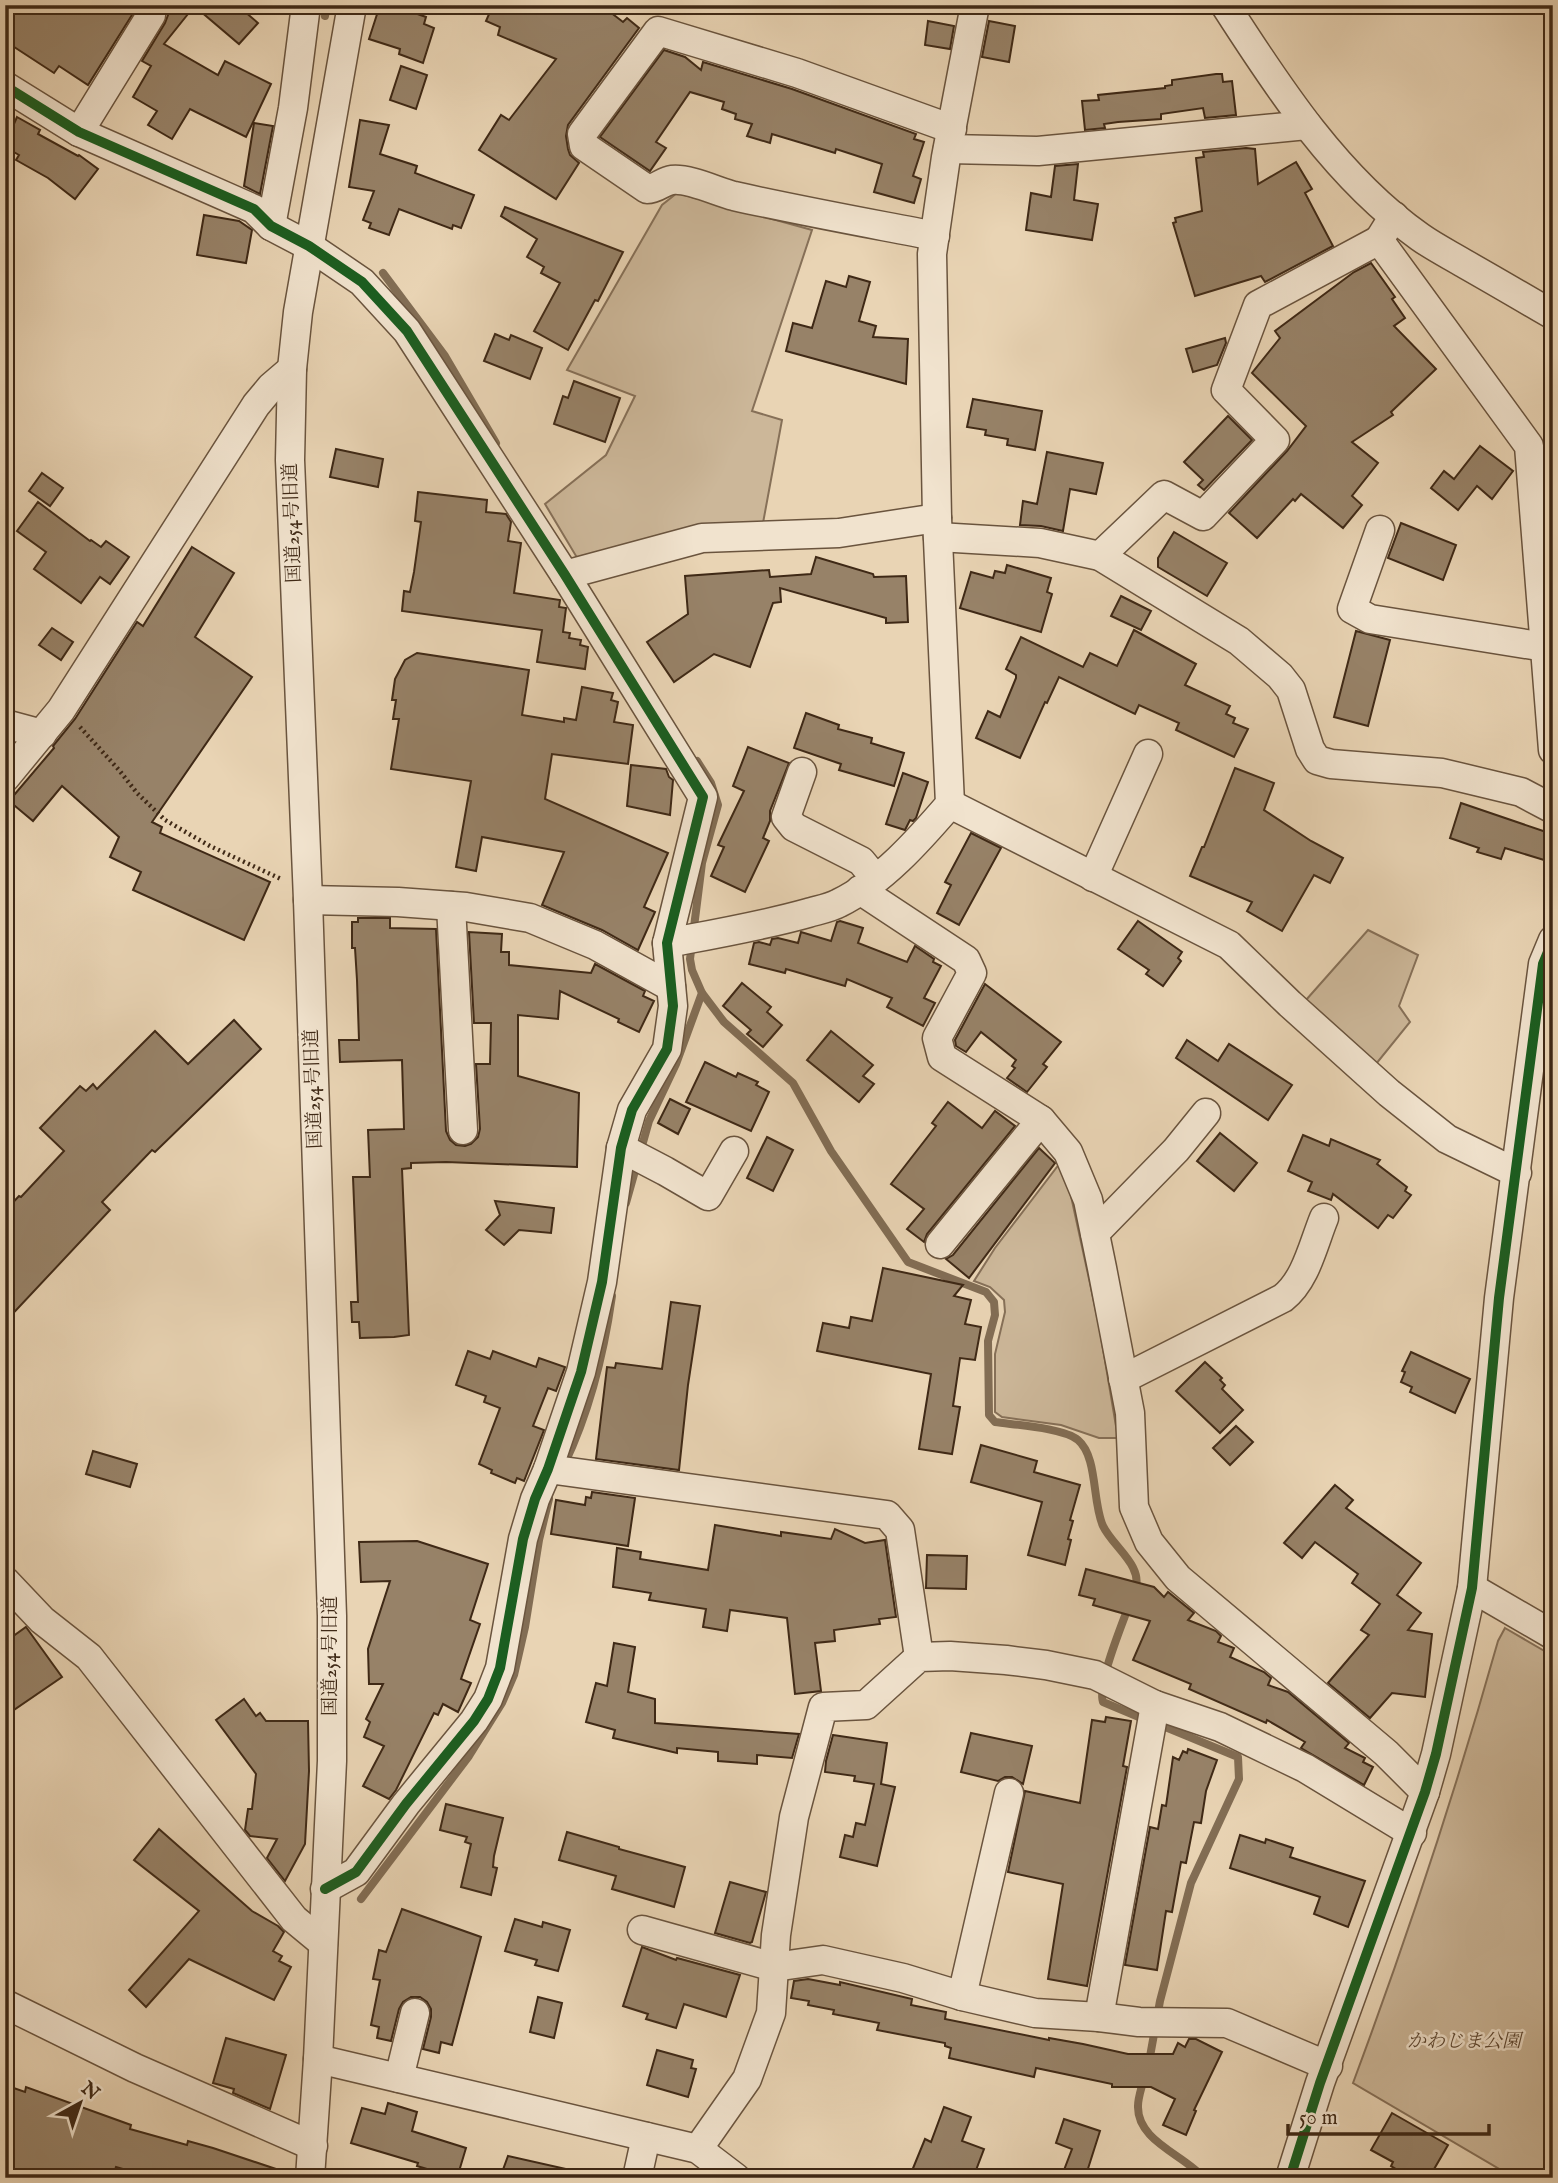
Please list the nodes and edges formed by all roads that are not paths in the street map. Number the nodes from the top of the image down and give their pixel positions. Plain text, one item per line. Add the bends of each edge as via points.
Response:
1 (306, 5) edge
2 (352, 5) edge
3 (975, 5) edge
4 (1226, 5) edge
5 (151, 15) dead end
6 (5, 86) edge
7 (1307, 125) junction
8 (79, 132) junction
9 (950, 139) junction
10 (1394, 216) junction
11 (271, 226) junction
12 (935, 236) junction
13 (1379, 240) junction
14 (309, 246) junction
15 (1553, 315) edge
16 (292, 369) junction
17 (937, 527) junction
18 (1380, 530) dead end
19 (1100, 556) junction
20 (565, 575) junction
21 (1545, 647) junction
22 (5, 724) edge
23 (42, 734) junction
24 (1553, 750) edge
25 (1148, 754) dead end
26 (803, 772) dead end
27 (5, 778) edge
28 (950, 804) junction
29 (1553, 809) edge
30 (1093, 877) junction
31 (868, 884) junction
32 (308, 892) junction
33 (451, 906) junction
34 (1553, 940) edge
35 (667, 943) junction
36 (671, 987) junction
37 (1206, 1113) dead end
38 (1041, 1120) junction
39 (463, 1130) dead end
40 (621, 1148) junction
41 (734, 1151) dead end
42 (1517, 1173) junction
43 (1324, 1218) dead end
44 (1095, 1233) junction
45 (940, 1244) dead end
46 (1123, 1379) junction
47 (548, 1469) junction
48 (5, 1581) edge
49 (1472, 1588) junction
50 (1553, 1634) edge
51 (919, 1657) junction
52 (1155, 1705) junction
53 (1426, 1792) junction
54 (1009, 1793) dead end
55 (1412, 1833) junction
56 (325, 1889) junction
57 (642, 1930) dead end
58 (323, 1943) junction
59 (774, 1967) junction
60 (962, 1996) junction
61 (5, 2004) edge
62 (415, 2012) dead end
63 (1099, 2017) junction
64 (318, 2059) junction
65 (1328, 2066) junction
66 (399, 2078) junction
67 (646, 2137) junction
68 (313, 2146) junction
69 (698, 2149) junction
70 (310, 2178) edge
71 (637, 2178) edge
72 (736, 2178) edge
73 (1290, 2178) edge

1 - 11 street
2 - 14 street, 国道254号旧道
3 - 9 street
4 - 7 street
5 - 8 street
6 - 8 street
7 - 9 street via 1038,151
7 - 10 street
8 - 11 street via 254,209
9 - 12 street
9 - 12 street via 797,73 658,31 582,134 584,146 647,189 671,180 703,185 730,195
10 - 13 street
10 - 15 street via 1420,237
11 - 14 street
12 - 17 street
13 - 19 street via 1258,304 1226,390 1275,440 1203,516 1164,495
13 - 21 street via 1529,446
14 - 16 street, 国道254号旧道
14 - 20 street via 362,282 407,331
16 - 23 street via 256,405
16 - 32 street, 国道254号旧道 via 290,472
17 - 19 street
17 - 20 street via 702,538
17 - 28 street
18 - 21 street via 1352,609 1370,618
19 - 29 street via 1239,641 1280,676 1291,690 1317,760 1442,773 1521,792
20 - 35 street via 703,797
21 - 24 street
22 - 23 street
23 - 27 street
25 - 30 street
26 - 31 street via 786,817 794,827 861,861
28 - 30 street
28 - 31 street
30 - 42 street via 1229,945 1427,1124 1447,1139
31 - 35 street via 838,904
31 - 38 street via 966,960 972,973 937,1038 942,1057
32 - 33 street
32 - 56 street, 国道254号旧道 via 332,1616 332,1761
33 - 36 street via 530,918 595,945
33 - 39 street
34 - 42 street via 1543,964
35 - 36 street
36 - 40 street via 667,1049 632,1110
37 - 44 street
38 - 44 street via 1068,1152
38 - 45 street
40 - 41 street via 708,1196
40 - 47 street via 602,1282 581,1372
42 - 49 street via 1499,1298
43 - 46 street via 1291,1292
44 - 46 street
46 - 53 street via 1134,1507 1149,1542 1178,1578
47 - 51 street via 887,1515 900,1531
47 - 56 street via 523,1539 500,1668 488,1699 356,1872
48 - 58 street via 42,1620 89,1657 294,1919
49 - 50 street
49 - 53 street
51 - 52 street via 1046,1665 1095,1675
51 - 59 street via 866,1705 823,1707 794,1817
52 - 55 street via 1220,1727 1305,1768
52 - 63 street
53 - 55 street
54 - 60 street
55 - 65 street
56 - 58 street, 国道254号旧道
57 - 59 street
58 - 64 street, 国道254号旧道
59 - 60 street via 823,1960
59 - 69 street via 771,2013 747,2079
60 - 63 street via 1035,2013
61 - 68 street via 135,2068
62 - 66 street
63 - 65 street via 1227,2023
64 - 66 street
64 - 68 street, 国道254号旧道
65 - 73 street
66 - 67 street
67 - 69 street
67 - 71 street
68 - 70 street, 国道254号旧道
69 - 72 street

